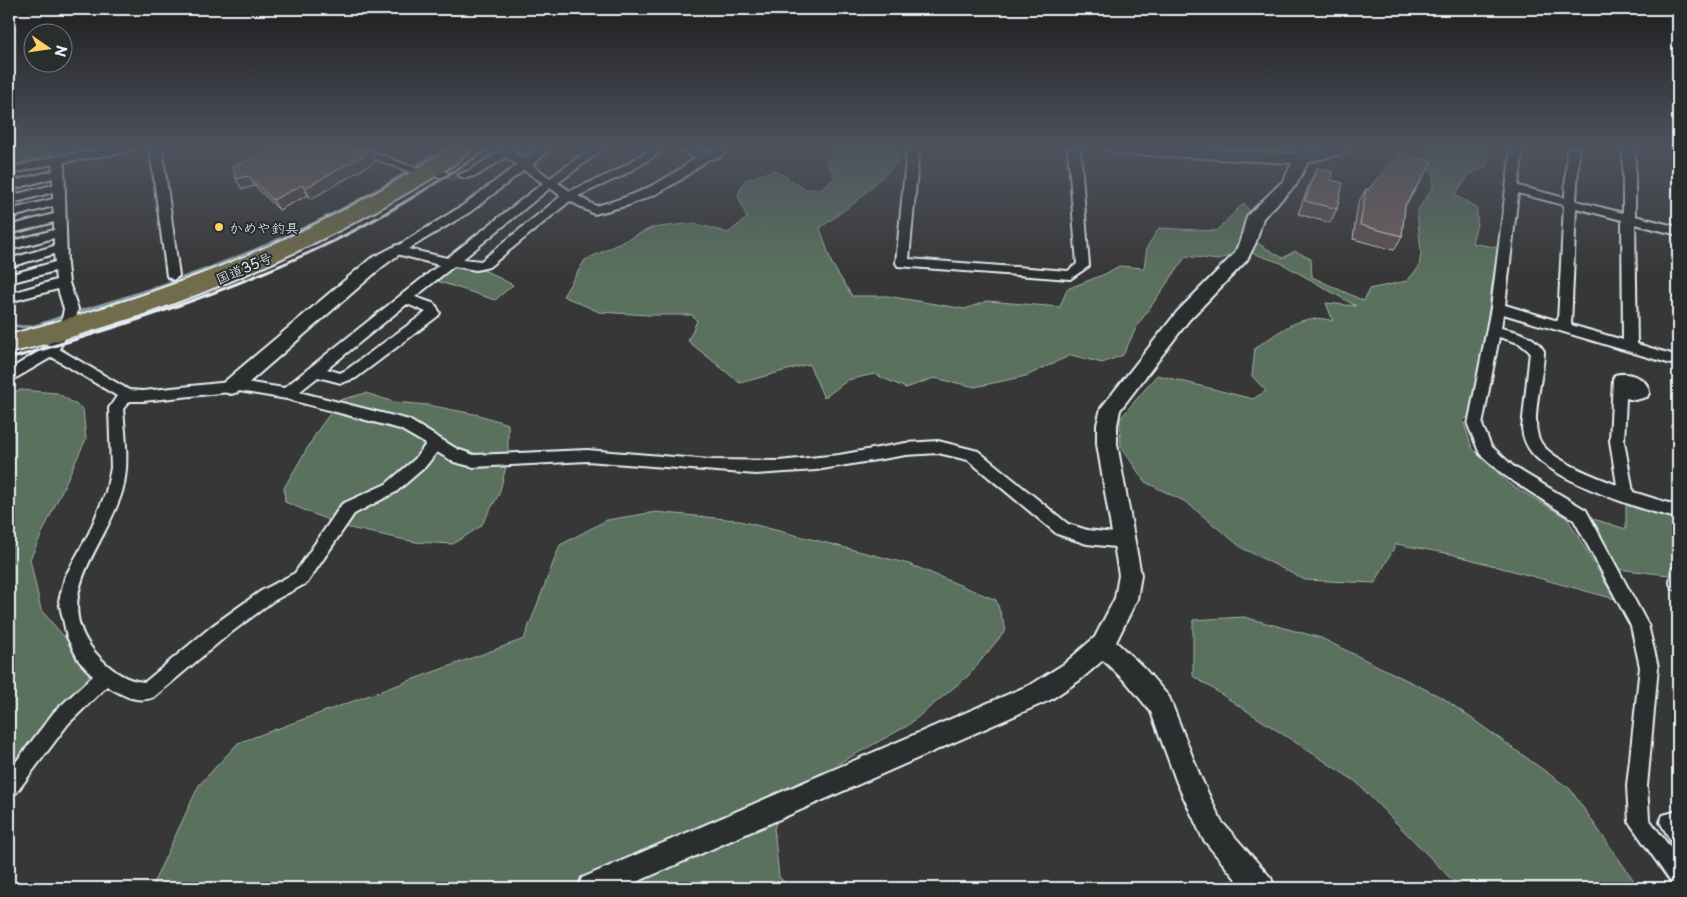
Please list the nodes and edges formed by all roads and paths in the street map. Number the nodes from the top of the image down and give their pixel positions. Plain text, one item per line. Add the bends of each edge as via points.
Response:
1 (44, 191) edge
2 (59, 191) edge
3 (161, 191) edge
4 (403, 191) edge
5 (489, 191) edge
6 (540, 191) edge
7 (562, 191) edge
8 (580, 191) edge
9 (656, 191) edge
10 (909, 191) edge
11 (1077, 191) edge
12 (1282, 191) edge
13 (1512, 191) edge
14 (1523, 191) edge
15 (1570, 191) edge
16 (1630, 191) edge
17 (569, 196) junction
18 (9, 200) edge
19 (60, 201) junction
20 (1569, 203) junction
21 (9, 214) edge
22 (61, 216) junction
23 (1630, 219) junction
24 (9, 230) edge
25 (1678, 231) edge
26 (62, 232) junction
27 (9, 246) edge
28 (62, 248) junction
29 (397, 250) junction
30 (9, 262) edge
31 (451, 262) junction
32 (61, 265) junction
33 (172, 276) dead end
34 (9, 280) edge
35 (63, 282) junction
36 (9, 298) edge
37 (406, 299) junction
38 (1498, 308) junction
39 (67, 320) junction
40 (1564, 327) junction
41 (1495, 330) junction
42 (9, 344) edge
43 (1630, 347) junction
44 (51, 351) junction
45 (1678, 361) edge
46 (315, 371) junction
47 (9, 377) edge
48 (231, 387) junction
49 (1619, 387) dead end
50 (287, 394) junction
51 (126, 395) junction
52 (436, 443) junction
53 (1626, 496) junction
54 (1678, 512) edge
55 (1124, 542) junction
56 (1678, 574) edge
57 (1678, 582) edge
58 (1103, 645) junction
59 (105, 676) junction
60 (9, 786) edge
61 (1678, 821) edge
62 (1678, 834) edge
63 (1678, 875) edge
64 (592, 888) edge
65 (1260, 888) edge

1 - 18 street
2 - 19 street
3 - 33 street
4 - 39 highway, 国道35号 via 205,285
5 - 29 street via 466,209
6 - 31 street
7 - 17 street
8 - 17 street
9 - 17 street via 594,210
10 - 11 street via 902,263 1070,275 1083,266
12 - 55 street via 1255,216 1241,256 1183,316 1111,408 1107,444
13 - 38 street
14 - 20 street
15 - 20 street
16 - 23 street
17 - 31 street via 486,264 476,266
19 - 21 street
19 - 22 street
20 - 23 street
20 - 40 street
22 - 24 street
22 - 26 street
23 - 25 street
23 - 43 street
26 - 27 street
26 - 28 street
28 - 30 street
28 - 32 street
29 - 31 street
29 - 48 street via 376,263
31 - 37 street
32 - 34 street
32 - 35 street
35 - 36 street
35 - 39 street
37 - 46 street
37 - 46 street via 430,307 432,313 351,374 341,378
38 - 40 street
38 - 41 street
39 - 42 highway, 国道35号
39 - 44 street
40 - 43 street
41 - 53 street via 1528,342 1538,351 1531,408 1531,438 1535,448 1549,459
41 - 63 street via 1475,425 1485,450 1509,471 1580,515 1639,625 1649,667 1637,786 1639,822
43 - 45 street
44 - 47 street
44 - 51 street
46 - 50 street
48 - 50 street
48 - 51 street
49 - 53 street via 1617,441
50 - 52 street via 404,424
51 - 59 street via 116,408 119,468 114,492 96,536 73,577 67,601 73,631 85,655
52 - 55 street via 447,453 470,460 596,456 696,465 777,467 840,461 900,447 939,446 973,455 1063,529 1087,537
52 - 59 street via 420,463 392,488 348,509 301,578 267,596 218,632 148,691 131,690
53 - 54 street
55 - 58 street via 1130,576 1126,599
56 - 57 street
58 - 64 street via 1072,672 1041,692
58 - 65 street via 1136,676 1160,705 1212,830
59 - 60 street via 61,718
61 - 62 street via 1670,822

